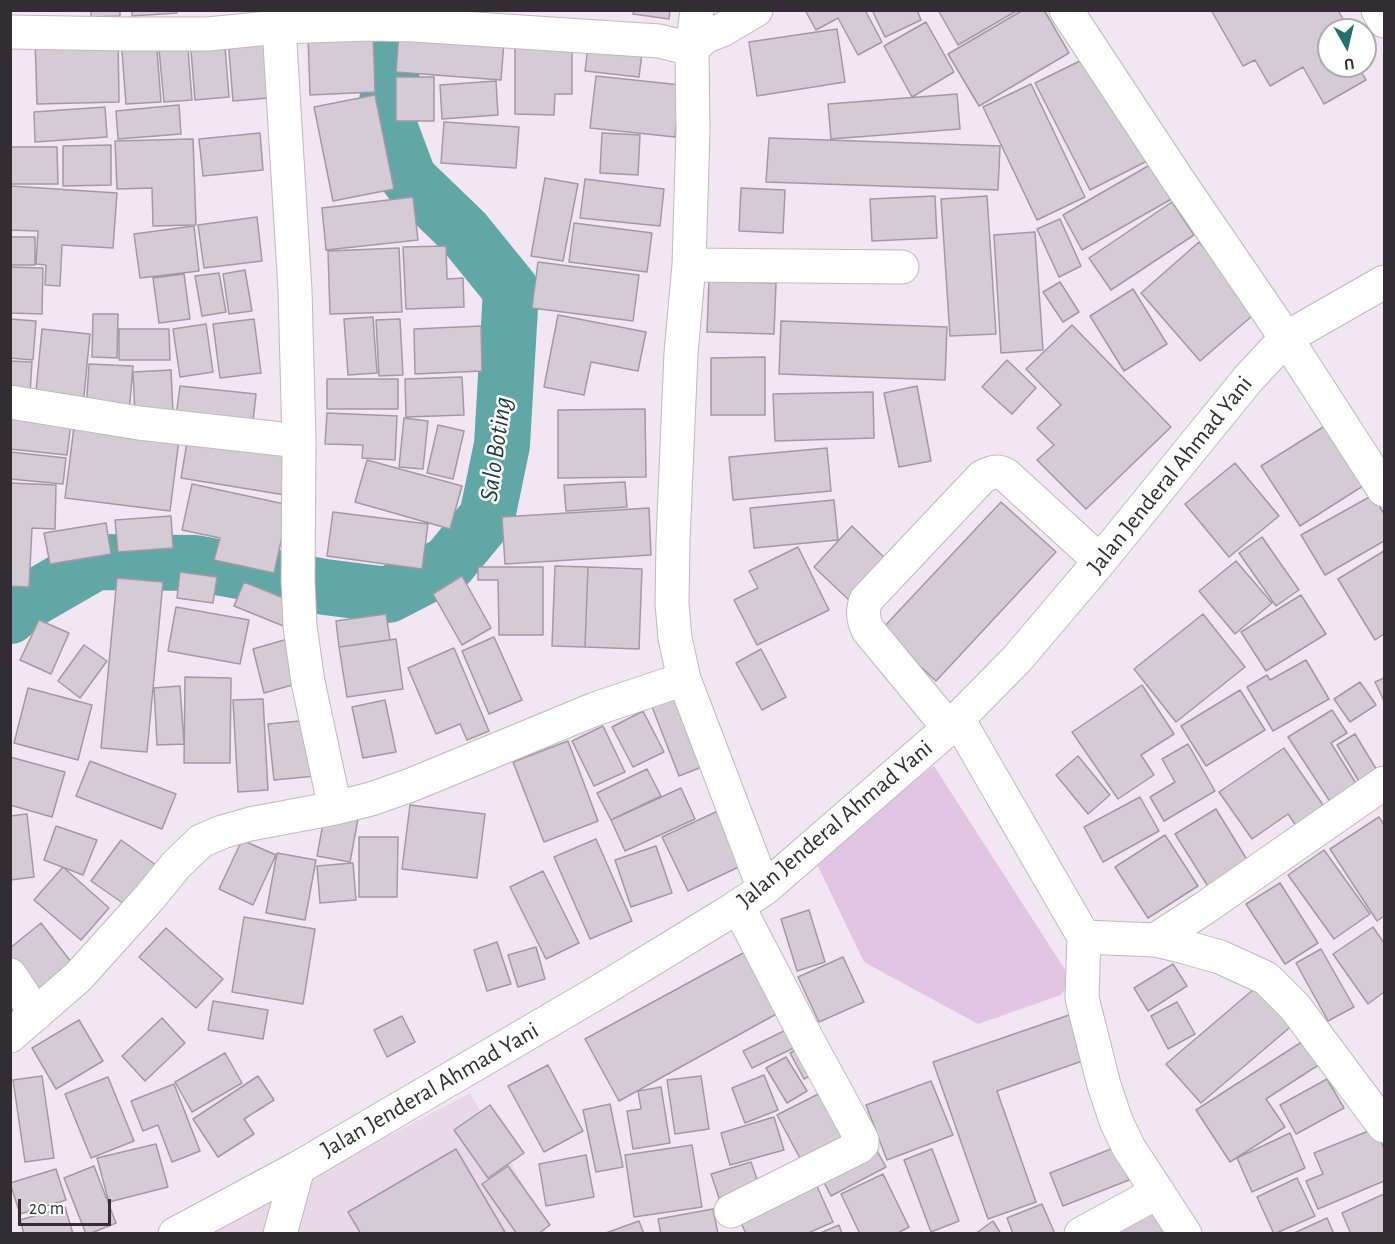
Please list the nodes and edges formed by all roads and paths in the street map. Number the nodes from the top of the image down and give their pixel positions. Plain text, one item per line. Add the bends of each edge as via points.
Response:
1 (697, 10) edge
2 (756, 10) edge
3 (1066, 10) edge
4 (1378, 10) edge
5 (280, 19) edge
6 (1384, 21) edge
7 (10, 32) edge
8 (692, 49) junction
9 (689, 265) junction
10 (902, 267) dead end
11 (1384, 282) edge
12 (1286, 338) junction
13 (10, 402) edge
14 (299, 441) junction
15 (1384, 490) edge
16 (1100, 561) junction
17 (684, 678) junction
18 (953, 723) junction
19 (1384, 783) edge
20 (334, 808) junction
21 (751, 897) junction
22 (1084, 937) junction
23 (1155, 940) junction
24 (10, 975) edge
25 (36, 1014) junction
26 (10, 1036) edge
27 (1384, 1126) edge
28 (298, 1168) junction
29 (1158, 1192) junction
30 (731, 1211) dead end
31 (175, 1233) edge
32 (280, 1233) edge
33 (1081, 1233) edge
34 (1185, 1233) edge

1 - 8 street
2 - 8 street via 706,36
3 - 12 street
4 - 6 street
5 - 7 street via 207,34
5 - 8 street via 659,41
5 - 14 street
8 - 9 street
9 - 10 street
9 - 17 street via 681,353 672,604
11 - 12 street, Jalan Jenderal Ahmad Yani
12 - 15 street
12 - 16 street, Jalan Jenderal Ahmad Yani
13 - 14 street via 139,423
14 - 20 street via 300,626
16 - 18 street, Jalan Jenderal Ahmad Yani via 1017,659
16 - 18 street via 1002,472 993,472 982,477 866,600 863,620 868,630
17 - 20 street via 596,709 411,785
17 - 21 street
18 - 21 street, Jalan Jenderal Ahmad Yani
18 - 22 street
19 - 23 street
20 - 25 street via 250,824 201,841 78,977
21 - 28 street, Jalan Jenderal Ahmad Yani via 590,997
21 - 30 street via 806,1037 862,1143
22 - 23 street
22 - 29 street via 1082,999 1104,1085 1129,1148
23 - 27 street via 1220,957 1266,978 1295,1007
24 - 25 street
25 - 26 street
28 - 31 street, Jalan Jenderal Ahmad Yani
28 - 32 street
29 - 33 street
29 - 34 street

